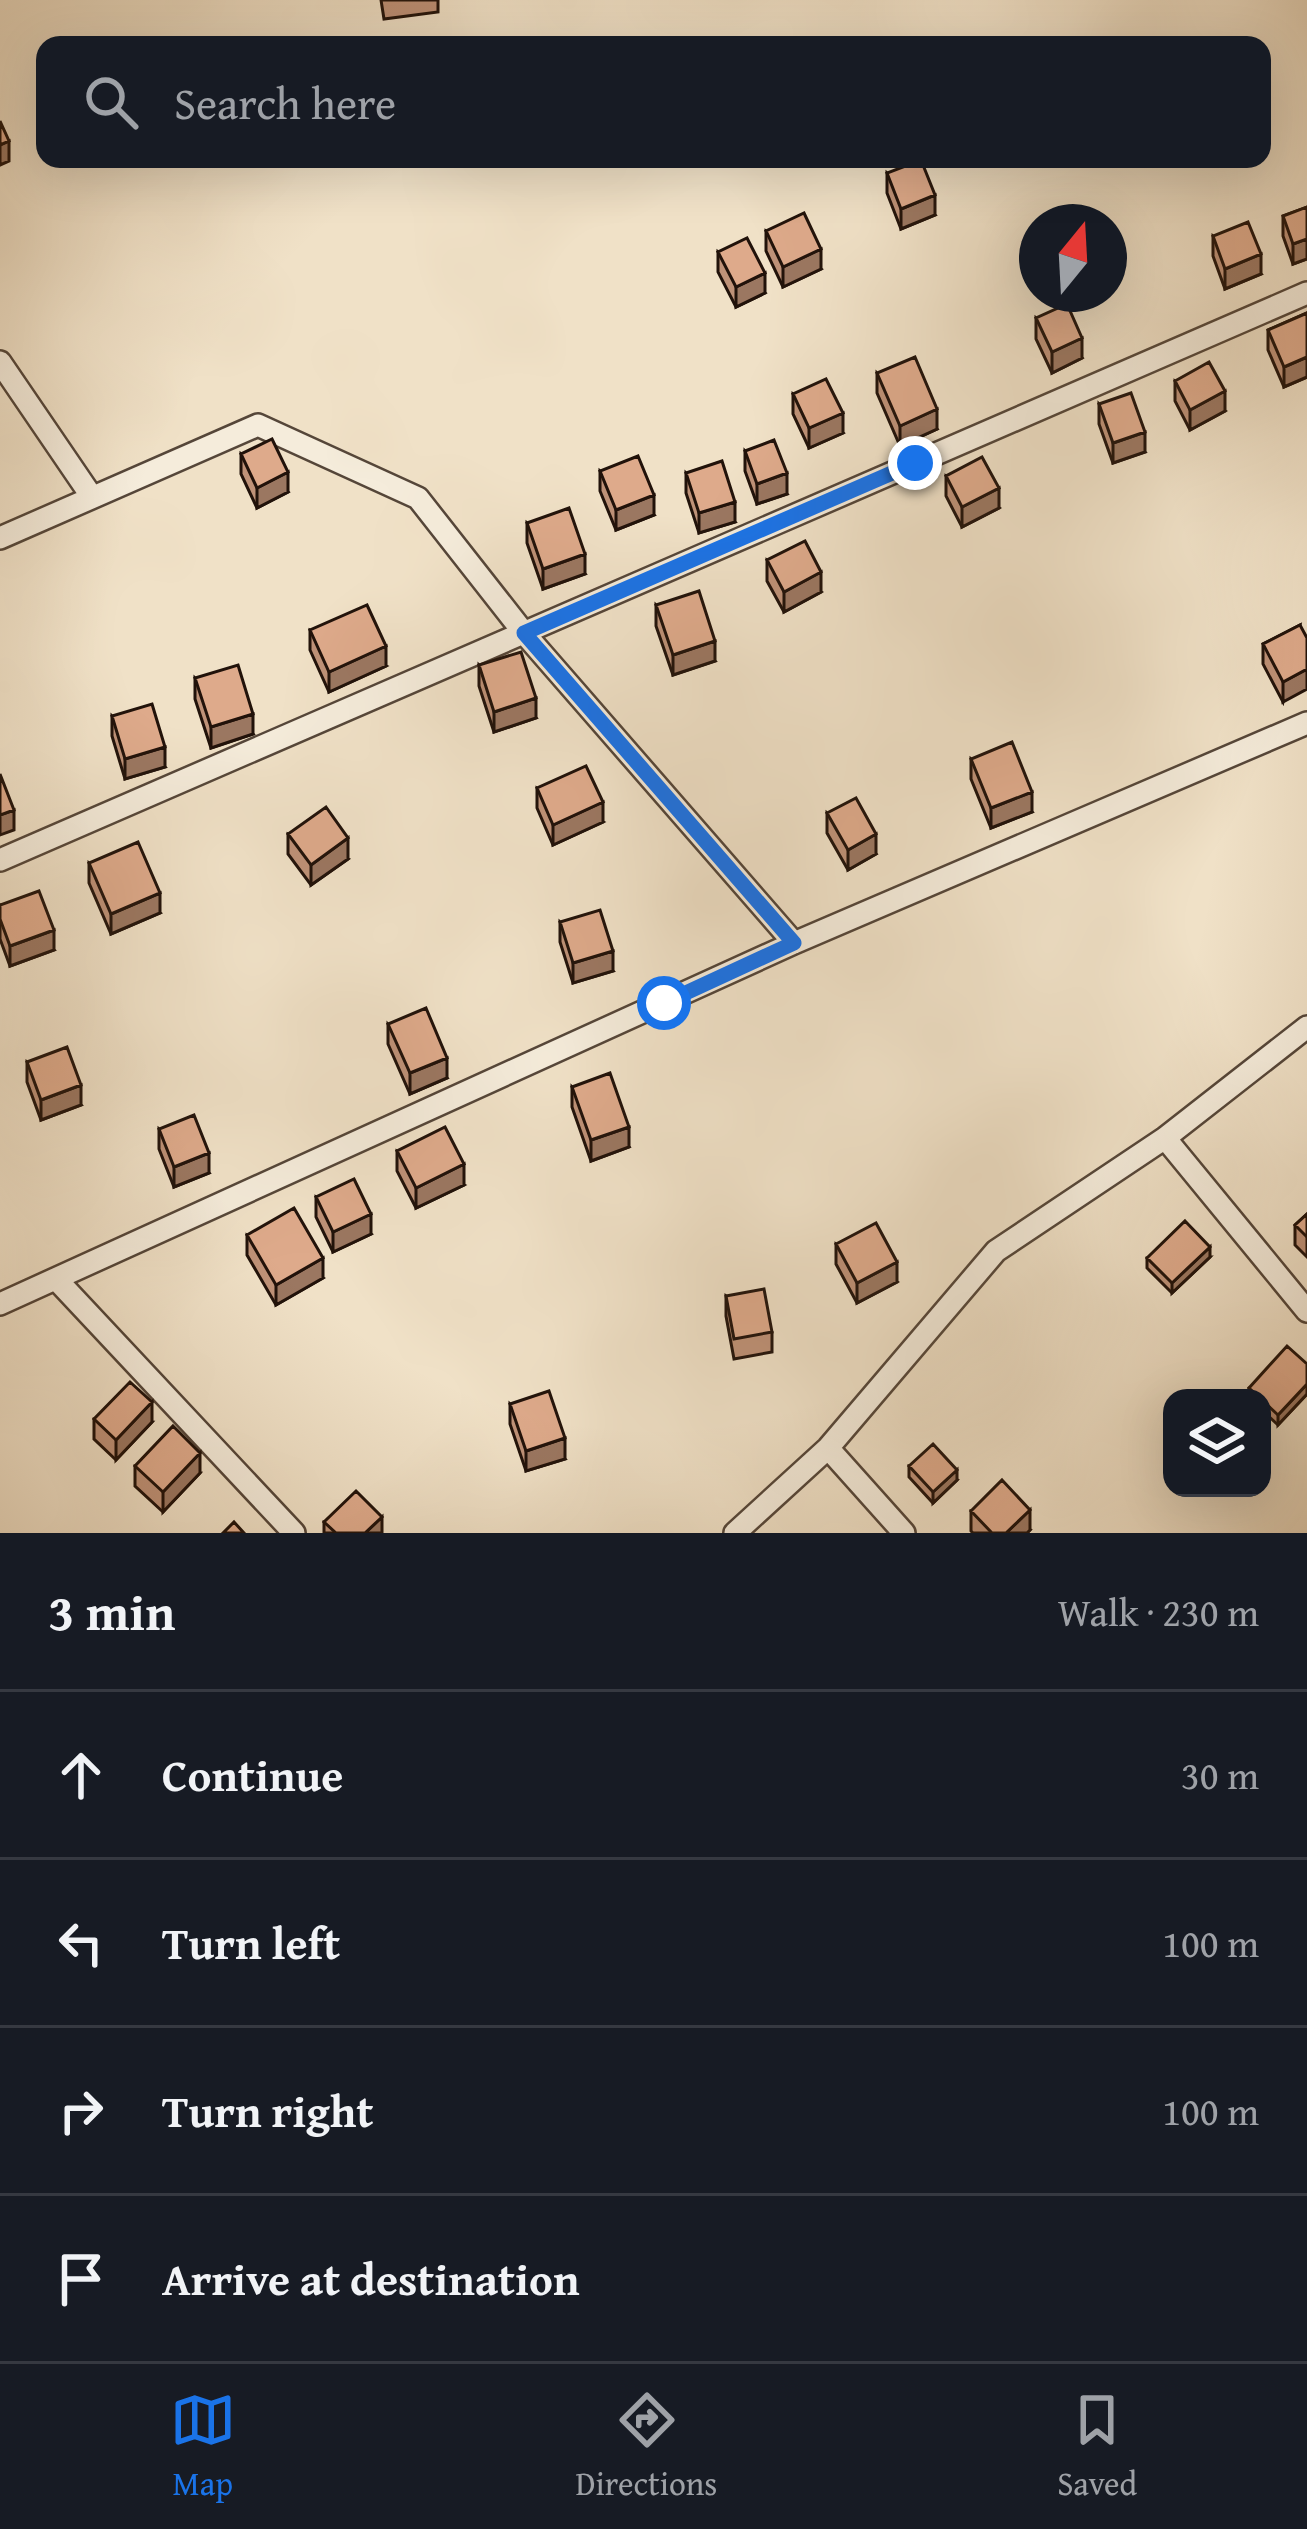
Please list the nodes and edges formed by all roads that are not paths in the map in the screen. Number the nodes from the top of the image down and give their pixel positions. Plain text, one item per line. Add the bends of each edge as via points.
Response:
1 (1307, 293) edge
2 (0, 362) edge
3 (92, 497) junction
4 (0, 538) edge
5 (524, 633) junction
6 (1307, 723) edge
7 (0, 860) edge
8 (794, 943) junction
9 (1307, 1027) edge
10 (1166, 1138) junction
11 (56, 1279) junction
12 (0, 1304) edge
13 (1307, 1311) edge
14 (828, 1448) junction
15 (294, 1533) edge
16 (735, 1533) edge
17 (904, 1533) edge

1 - 5 street
2 - 3 street
3 - 4 street
3 - 5 street via 258,425 418,498
5 - 7 street
5 - 8 street
6 - 8 street
8 - 11 street
9 - 10 street
10 - 13 street
10 - 14 street via 996,1251
11 - 12 street
11 - 15 street
14 - 16 street
14 - 17 street

